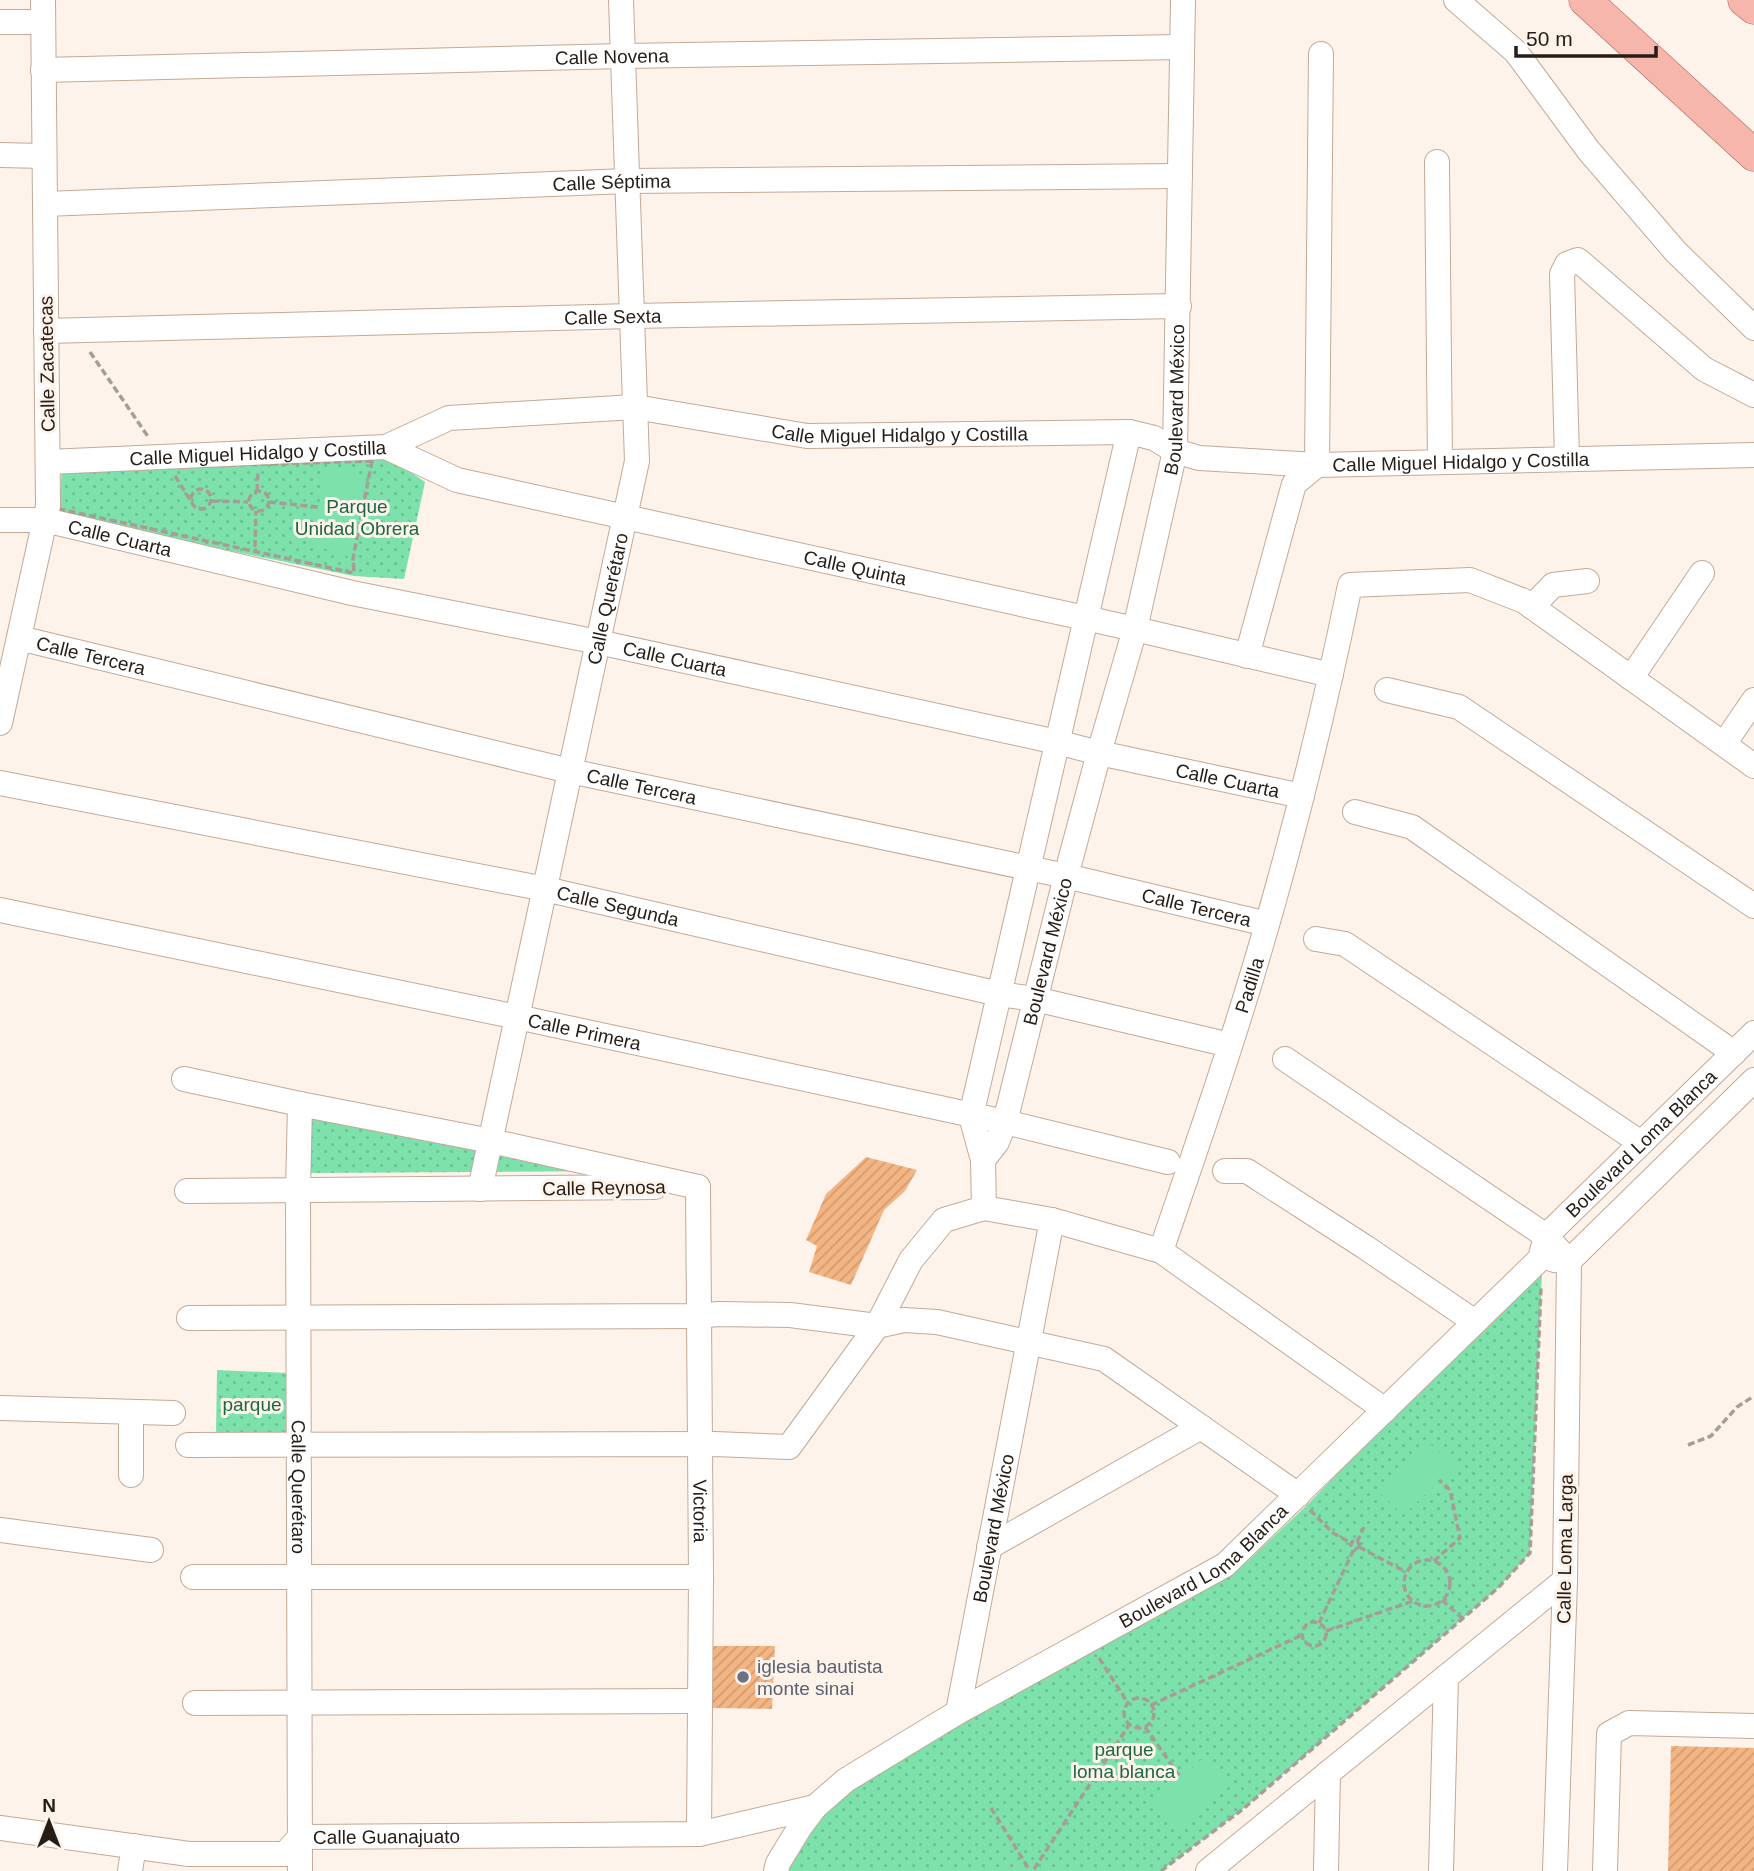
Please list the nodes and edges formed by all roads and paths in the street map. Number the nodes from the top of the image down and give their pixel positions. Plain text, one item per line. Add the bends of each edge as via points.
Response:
1 (621, 0) edge
2 (1182, 0) edge
3 (1456, 0) edge
4 (1585, 0) edge
5 (1744, 0) edge
6 (1754, 8) edge
7 (43, 11) edge
8 (0, 22) edge
9 (1181, 47) junction
10 (1321, 54) dead end
11 (623, 56) junction
12 (43, 70) junction
13 (0, 155) edge
14 (1754, 155) edge
15 (44, 156) junction
16 (1437, 162) dead end
17 (1180, 176) junction
18 (628, 181) junction
19 (45, 204) junction
20 (1179, 306) junction
21 (632, 316) junction
22 (1754, 328) edge
23 (46, 331) junction
24 (84, 343) dead end
25 (1754, 396) edge
26 (635, 407) junction
27 (1129, 432) junction
28 (153, 444) dead end
29 (386, 447) junction
30 (1175, 451) junction
31 (161, 456) dead end
32 (1754, 456) edge
33 (1567, 459) junction
34 (48, 462) junction
35 (1440, 462) junction
36 (258, 464) junction
37 (1317, 465) junction
38 (257, 491) junction
39 (191, 501) junction
40 (212, 501) junction
41 (248, 502) junction
42 (269, 502) junction
43 (318, 507) dead end
44 (256, 511) junction
45 (625, 517) junction
46 (0, 520) edge
47 (45, 520) junction
48 (255, 551) junction
49 (1702, 573) dead end
50 (1587, 581) dead end
51 (1532, 607) junction
52 (1084, 619) junction
53 (1135, 629) junction
54 (19, 638) junction
55 (598, 642) junction
56 (1247, 656) junction
57 (1331, 675) junction
58 (1631, 678) junction
59 (5, 679) edge
60 (1387, 690) dead end
61 (1754, 701) edge
62 (0, 723) edge
63 (1057, 742) junction
64 (1724, 744) junction
65 (1099, 753) junction
66 (1754, 766) edge
67 (570, 771) junction
68 (0, 783) edge
69 (1302, 796) junction
70 (1354, 812) dead end
71 (1028, 868) junction
72 (1066, 876) junction
73 (545, 889) junction
74 (1754, 906) edge
75 (0, 910) edge
76 (1267, 924) junction
77 (1316, 939) dead end
78 (999, 995) junction
79 (1035, 999) junction
80 (517, 1017) junction
81 (1754, 1033) edge
82 (1230, 1045) junction
83 (1734, 1053) junction
84 (1285, 1059) dead end
85 (184, 1079) dead end
86 (1754, 1080) edge
87 (300, 1104) junction
88 (971, 1116) junction
89 (1005, 1122) junction
90 (491, 1142) junction
91 (1641, 1143) junction
92 (983, 1160) junction
93 (1168, 1163) dead end
94 (1225, 1171) dead end
95 (698, 1187) junction
96 (480, 1189) junction
97 (187, 1191) dead end
98 (298, 1191) junction
99 (984, 1208) junction
100 (1052, 1220) junction
101 (1543, 1248) junction
102 (1161, 1251) junction
103 (1569, 1261) junction
104 (1541, 1286) dead end
105 (698, 1316) junction
106 (298, 1317) junction
107 (189, 1318) dead end
108 (1475, 1322) junction
109 (877, 1326) junction
110 (1028, 1343) junction
111 (1754, 1396) edge
112 (0, 1408) edge
113 (1385, 1410) junction
114 (131, 1412) junction
115 (173, 1413) dead end
116 (1201, 1427) junction
117 (700, 1444) junction
118 (188, 1445) dead end
119 (1688, 1445) dead end
120 (299, 1446) junction
121 (131, 1475) dead end
122 (1439, 1480) dead end
123 (1302, 1501) junction
124 (1364, 1527) dead end
125 (0, 1530) edge
126 (1357, 1546) junction
127 (989, 1547) junction
128 (151, 1550) dead end
129 (1434, 1561) junction
130 (1406, 1572) junction
131 (193, 1577) dead end
132 (299, 1577) junction
133 (701, 1577) junction
134 (1565, 1580) junction
135 (1442, 1600) junction
136 (1413, 1601) junction
137 (1463, 1619) junction
138 (1319, 1623) junction
139 (1326, 1631) junction
140 (1302, 1635) junction
141 (1094, 1651) dead end
142 (1446, 1677) junction
143 (699, 1701) junction
144 (195, 1703) dead end
145 (300, 1703) junction
146 (1128, 1703) junction
147 (1151, 1705) junction
148 (958, 1712) junction
149 (1129, 1725) junction
150 (1754, 1726) edge
151 (1145, 1727) junction
152 (1328, 1773) junction
153 (1180, 1777) dead end
154 (815, 1807) junction
155 (991, 1808) dead end
156 (0, 1828) edge
157 (699, 1833) junction
158 (300, 1837) junction
159 (134, 1846) junction
160 (1032, 1870) edge
161 (130, 1871) edge
162 (300, 1871) edge
163 (776, 1871) edge
164 (1161, 1871) edge
165 (1209, 1871) edge
166 (1326, 1871) edge
167 (1441, 1871) edge
168 (1555, 1871) edge
169 (1605, 1871) edge

1 - 11 street, Calle Querétaro
2 - 9 street, Boulevard México
3 - 22 street via 1516,52 1589,150 1676,252
4 - 14 main road
5 - 6 main road
7 - 8 street
7 - 12 street, Calle Zacatecas
9 - 11 street, Calle Novena
9 - 17 street, Boulevard México
10 - 37 street
11 - 12 street, Calle Novena
11 - 18 street, Calle Querétaro
12 - 15 street, Calle Zacatecas
13 - 15 street
15 - 19 street, Calle Zacatecas
16 - 35 street
17 - 18 street, Calle Séptima
17 - 20 street, Boulevard México
18 - 19 street, Calle Séptima
18 - 21 street, Calle Querétaro
19 - 23 street, Calle Zacatecas
20 - 21 street, Calle Sexta
20 - 30 street, Boulevard México
21 - 23 street, Calle Sexta
21 - 26 street, Calle Querétaro
23 - 34 street, Calle Zacatecas
24 - 28 path
25 - 33 street via 1703,369 1578,260 1567,264 1562,274
26 - 27 street, Calle Miguel Hidalgo y Costilla via 807,436
26 - 29 street, Calle Miguel Hidalgo y Costilla via 449,418
26 - 45 street, Calle Querétaro via 637,461
27 - 30 street, Calle Miguel Hidalgo y Costilla via 1154,438
27 - 52 street, Boulevard México
29 - 34 street, Calle Miguel Hidalgo y Costilla
29 - 45 street, Calle Quinta via 457,480
30 - 37 street, Calle Miguel Hidalgo y Costilla via 1199,458
30 - 53 street, Boulevard México
31 - 39 path
32 - 33 street, Calle Miguel Hidalgo y Costilla
33 - 35 street, Calle Miguel Hidalgo y Costilla
34 - 47 street, Calle Zacatecas
35 - 37 street, Calle Miguel Hidalgo y Costilla
36 - 38 path
36 - 48 path via 372,461 354,573
36 - 48 path via 57,470 55,508
37 - 56 street via 1294,484
38 - 41 path
38 - 42 path
39 - 40 path via 202,509
39 - 40 path via 194,491 201,488 210,492
40 - 41 path
41 - 44 path
42 - 43 path
42 - 44 path
44 - 48 path
45 - 52 street, Calle Quinta
45 - 55 street, Calle Querétaro
46 - 47 street, Calle Cuarta
47 - 54 street, Calle Zacatecas
47 - 55 street, Calle Cuarta via 352,593
49 - 58 street
50 - 51 street via 1553,585
51 - 57 street, Padilla via 1470,580 1350,585
51 - 58 street
52 - 53 street, Calle Quinta
52 - 63 street, Boulevard México
53 - 56 street, Calle Quinta
53 - 65 street, Boulevard México
54 - 59 street, Calle Zacatecas
54 - 67 street, Calle Tercera
55 - 63 street, Calle Cuarta
55 - 67 street, Calle Querétaro
56 - 57 street, Calle Quinta
57 - 69 street, Padilla
58 - 64 street
59 - 62 street, Calle Zacatecas
60 - 74 street via 1459,707
61 - 64 street
63 - 65 street, Calle Cuarta
63 - 71 street, Boulevard México
64 - 66 street
65 - 69 street, Calle Cuarta
65 - 72 street, Boulevard México
67 - 71 street, Calle Tercera
67 - 73 street, Calle Querétaro
68 - 73 street, Calle Segunda
69 - 76 street, Padilla
70 - 83 street via 1412,827
71 - 72 street, Calle Tercera
71 - 78 street, Boulevard México
72 - 76 street, Calle Tercera
72 - 79 street, Boulevard México
73 - 78 street, Calle Segunda
73 - 80 street, Calle Querétaro
75 - 80 street, Calle Primera
76 - 82 street, Padilla
77 - 91 street via 1345,944
78 - 79 street, Calle Segunda
78 - 88 street, Boulevard México
79 - 82 street, Calle Segunda
79 - 89 street, Boulevard México
80 - 88 street, Calle Primera
80 - 90 street, Calle Querétaro
81 - 83 street, Boulevard Loma Blanca
82 - 102 street, Padilla
83 - 91 street, Boulevard Loma Blanca
84 - 101 street
85 - 87 street, Calle Reynosa
86 - 103 street, Boulevard Loma Blanca
87 - 90 street, Calle Reynosa
87 - 98 street, Calle Querétaro
88 - 89 street, Calle Primera
88 - 92 street, Boulevard México
89 - 92 street, Boulevard México
89 - 93 street, Calle Primera
90 - 95 street, Calle Reynosa
90 - 96 street, Calle Querétaro
91 - 101 street, Boulevard Loma Blanca
92 - 99 street
94 - 108 street via 1247,1171
95 - 96 street, Calle Reynosa
95 - 105 street, Victoria
96 - 98 street, Calle Reynosa
97 - 98 street, Calle Reynosa
98 - 106 street, Calle Querétaro
99 - 100 street
99 - 109 street via 944,1220 911,1260
100 - 102 street
100 - 110 street, Boulevard México
101 - 103 street
101 - 108 street, Boulevard Loma Blanca
102 - 113 street
103 - 134 street, Calle Loma Larga
104 - 137 path via 1530,1553
105 - 106 street
105 - 109 street via 790,1315
105 - 117 street, Victoria
106 - 107 street
106 - 120 street, Calle Querétaro
108 - 113 street, Boulevard Loma Blanca
109 - 110 street via 904,1320 937,1322
109 - 117 street via 789,1447
110 - 116 street via 1104,1359
110 - 127 street, Boulevard México
111 - 119 path via 1737,1407 1711,1436
112 - 114 street
113 - 123 street, Boulevard Loma Blanca
114 - 115 street
114 - 121 street
116 - 123 street
116 - 127 street
117 - 120 street
117 - 133 street, Victoria
118 - 120 street
120 - 132 street, Calle Querétaro
122 - 129 path via 1450,1490 1460,1538
123 - 126 path via 1333,1533
123 - 148 street, Boulevard Loma Blanca via 1225,1566
124 - 126 path
125 - 128 street
126 - 130 path
126 - 138 path
127 - 148 street, Boulevard México
129 - 130 path via 1418,1562
129 - 135 path via 1449,1577
130 - 136 path via 1404,1587
131 - 132 street
132 - 133 street
132 - 145 street, Calle Querétaro
133 - 143 street, Victoria
134 - 142 street
134 - 168 street, Calle Loma Larga
135 - 136 path via 1432,1606
135 - 137 path
136 - 139 path
137 - 164 path via 1243,1810
138 - 139 path
138 - 140 path via 1307,1624
139 - 140 path via 1325,1639 1316,1646 1308,1645
140 - 147 path
141 - 146 path
142 - 152 street
142 - 167 street
143 - 145 street
143 - 157 street, Victoria
144 - 145 street
145 - 158 street, Calle Querétaro
146 - 147 path via 1137,1698
146 - 149 path via 1124,1716
147 - 151 path via 1152,1720
148 - 154 street, Boulevard Loma Blanca via 846,1780
149 - 151 path
149 - 160 path
150 - 169 street via 1629,1723 1609,1734
151 - 153 path
152 - 165 street
152 - 166 street
154 - 157 street, Calle Guanajuato
154 - 163 street
155 - 160 path
156 - 159 street, Calle Guanajuato
157 - 158 street, Calle Guanajuato
158 - 159 street, Calle Guanajuato via 285,1854 188,1854
158 - 162 street, Calle Querétaro
159 - 161 street

